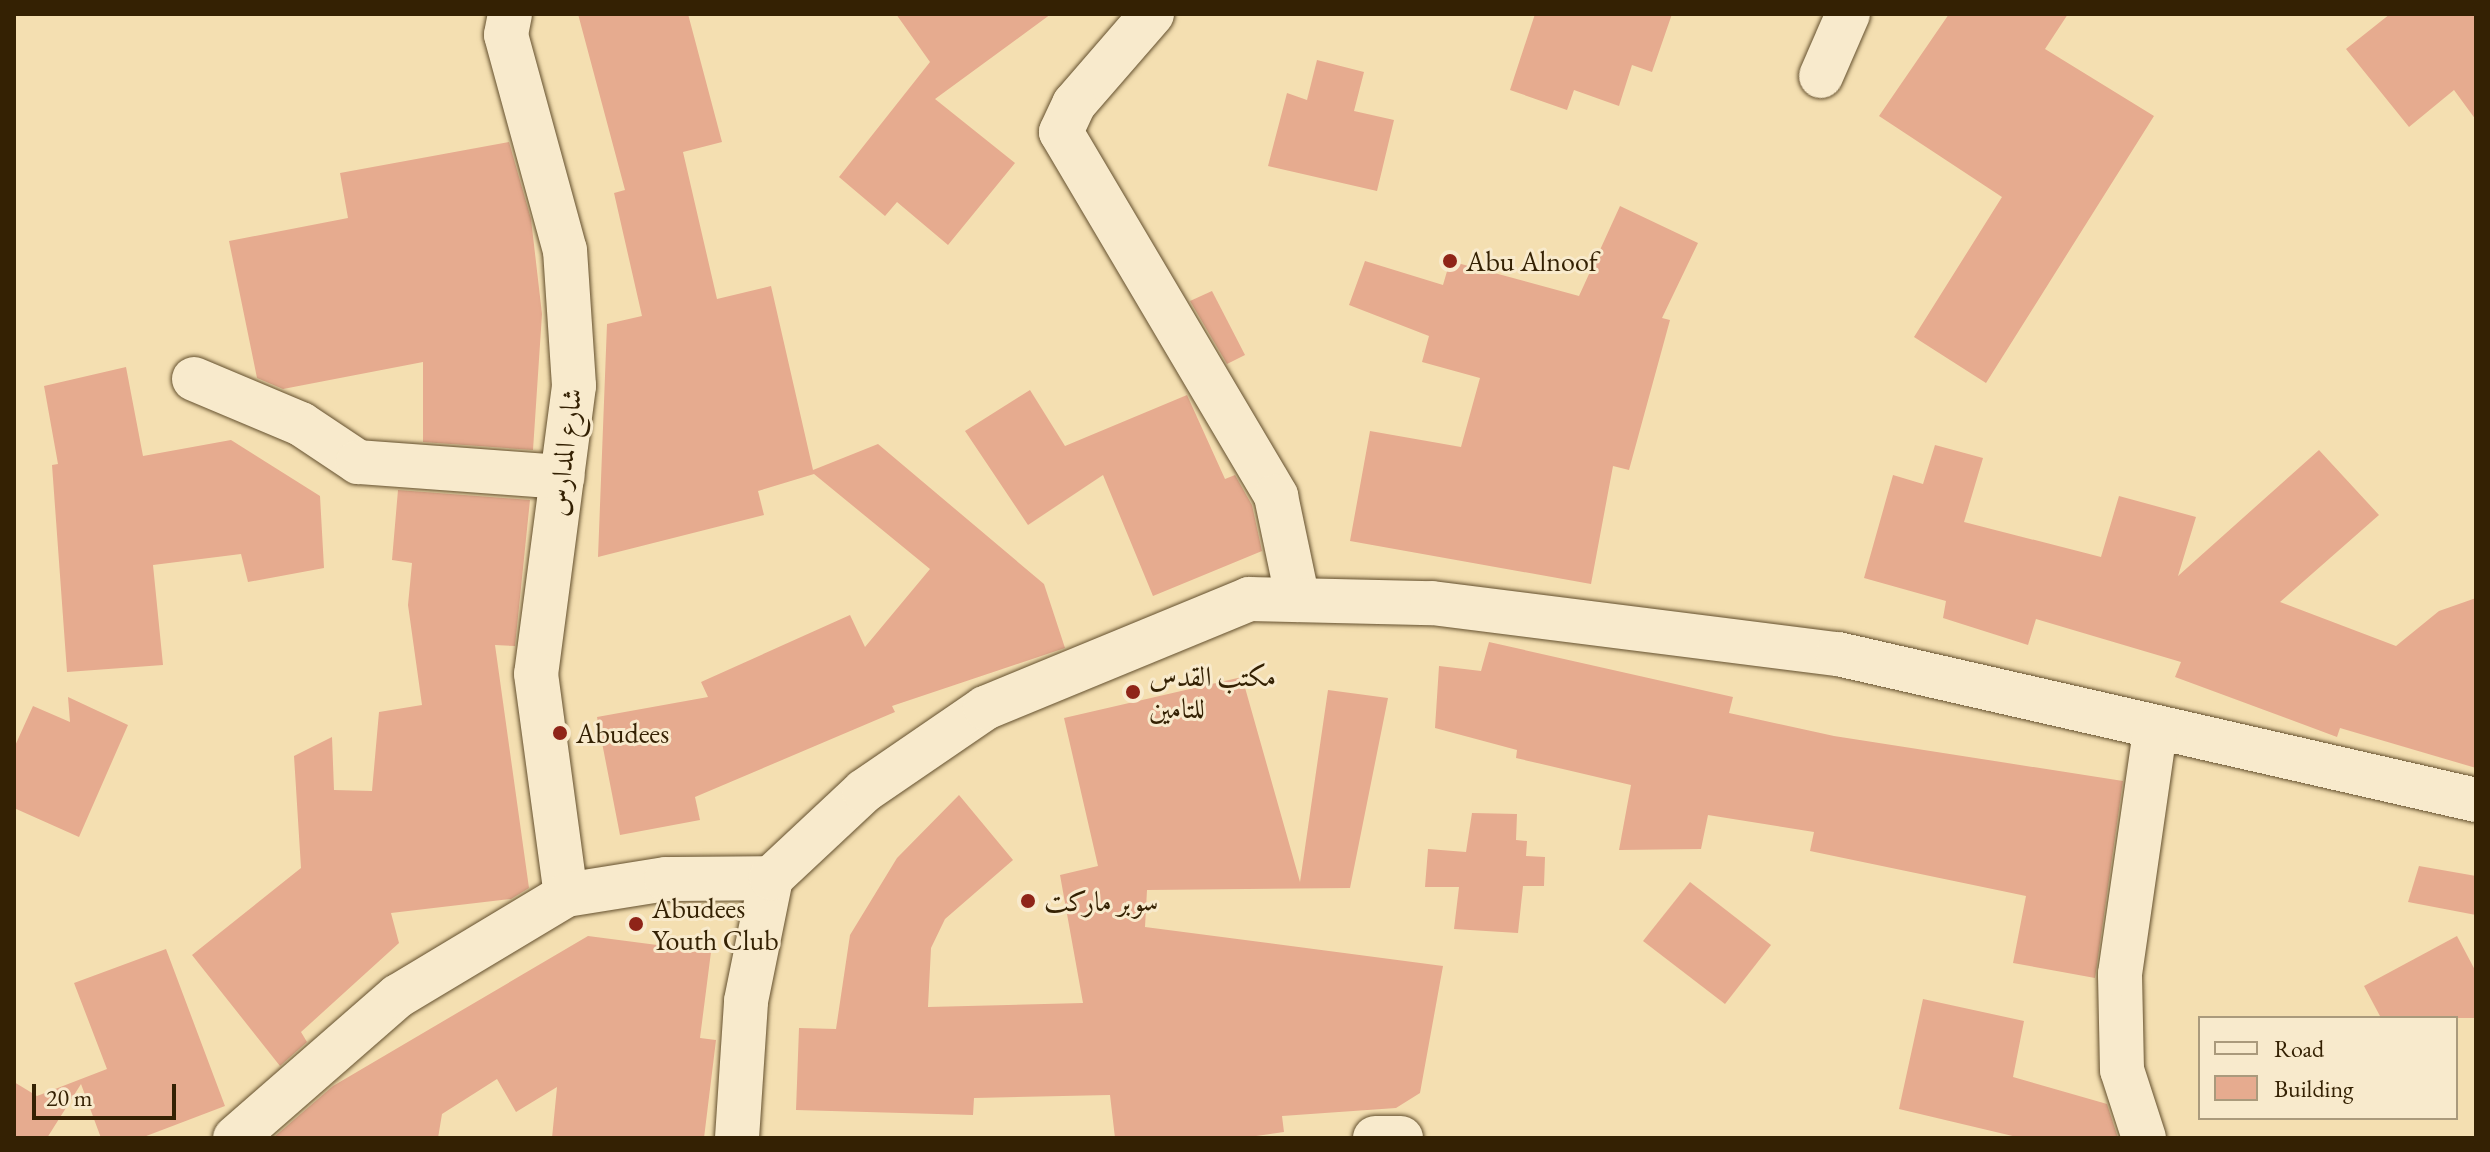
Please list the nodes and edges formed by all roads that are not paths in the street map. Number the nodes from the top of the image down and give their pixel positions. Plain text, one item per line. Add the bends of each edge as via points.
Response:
1 (510, 14) edge
2 (1152, 14) edge
3 (1848, 14) edge
4 (1821, 76) dead end
5 (194, 379) dead end
6 (562, 477) junction
7 (1298, 600) junction
8 (2155, 731) junction
9 (2476, 800) edge
10 (771, 878) junction
11 (566, 895) junction
12 (235, 1138) edge
13 (737, 1138) edge
14 (1375, 1138) edge
15 (1401, 1138) edge
16 (2144, 1138) edge

1 - 6 street, شارع المدارس via 506,35 565,250 574,386
2 - 7 street via 1074,104 1061,132 1276,496
3 - 4 street
5 - 6 street via 301,424 358,462
6 - 11 street, شارع المدارس via 536,674
7 - 8 street via 1432,603 1838,654
7 - 10 street via 1249,599 985,708 864,791
8 - 9 street
8 - 16 street via 2120,974 2122,1070
10 - 11 street via 666,879
10 - 13 street via 746,1001
11 - 12 street via 398,996
14 - 15 street

